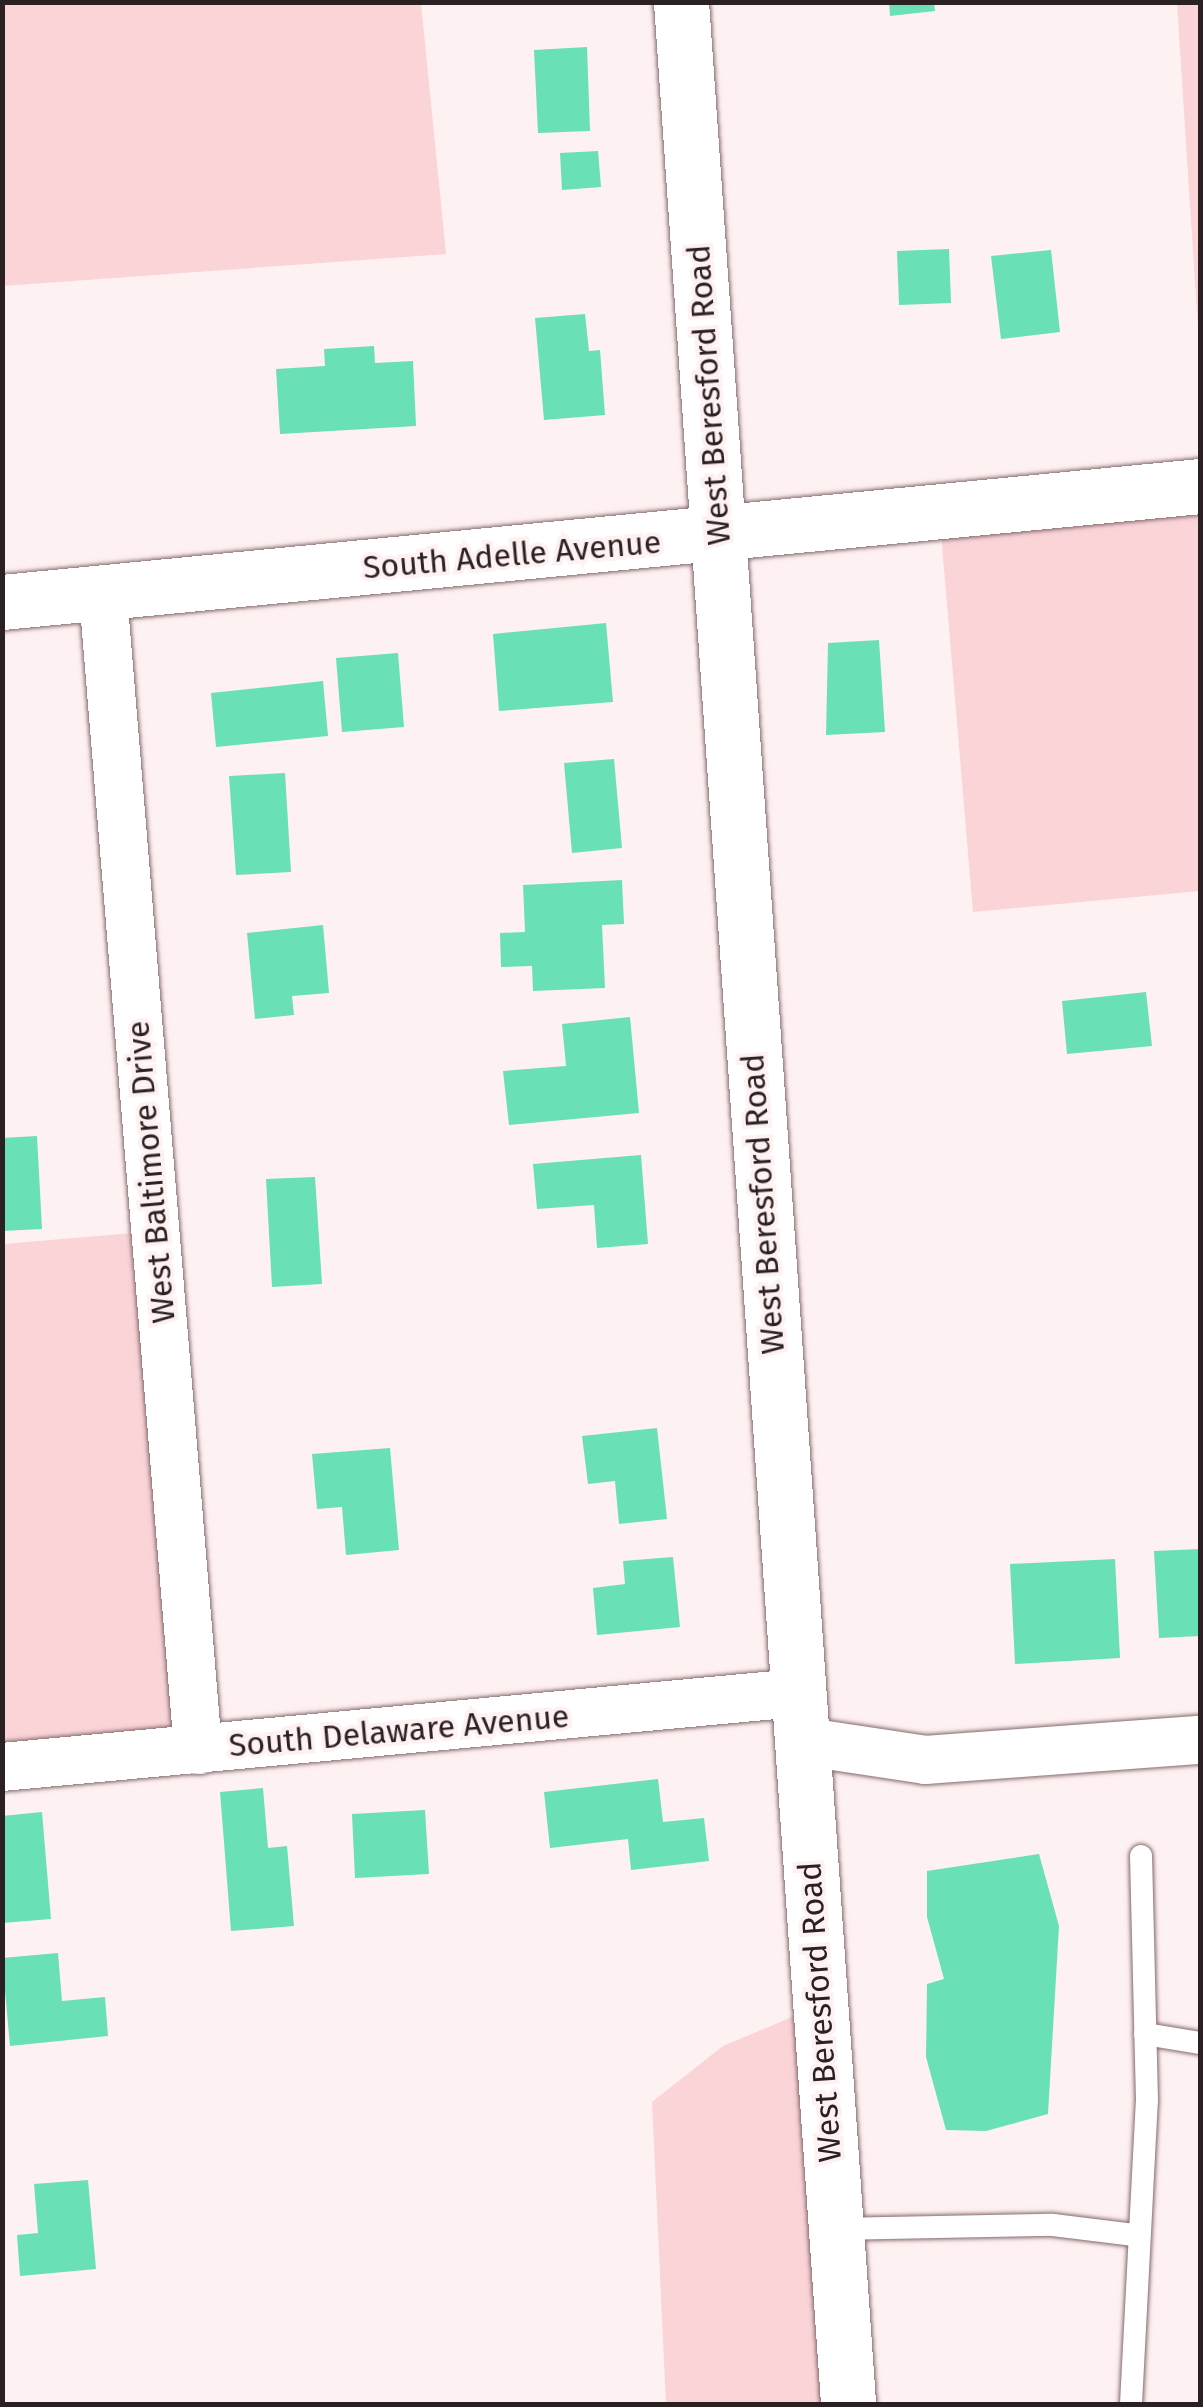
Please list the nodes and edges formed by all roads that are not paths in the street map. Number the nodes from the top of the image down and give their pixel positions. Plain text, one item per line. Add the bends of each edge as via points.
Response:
1 (682, 2) edge
2 (1200, 486) edge
3 (719, 536) junction
4 (104, 594) junction
5 (2, 602) edge
6 (798, 1717) junction
7 (1200, 1740) edge
8 (198, 1750) junction
9 (2, 1767) edge
10 (1142, 1856) dead end
11 (1146, 2034) junction
12 (1200, 2043) edge
13 (835, 2228) junction
14 (1134, 2235) junction
15 (848, 2404) edge
16 (1131, 2404) edge

1 - 3 street, West Beresford Road
2 - 3 street, South Adelle Avenue
3 - 4 street, South Adelle Avenue
3 - 6 street, West Beresford Road
4 - 5 street, South Adelle Avenue
4 - 8 street, West Baltimore Drive
6 - 7 street, South Delaware Avenue via 926,1760
6 - 8 street, South Delaware Avenue
6 - 13 street, West Beresford Road
8 - 9 street, South Delaware Avenue
10 - 11 lane
11 - 12 lane
11 - 14 lane
13 - 14 lane via 1053,2225
13 - 15 street, West Beresford Road
14 - 16 lane

